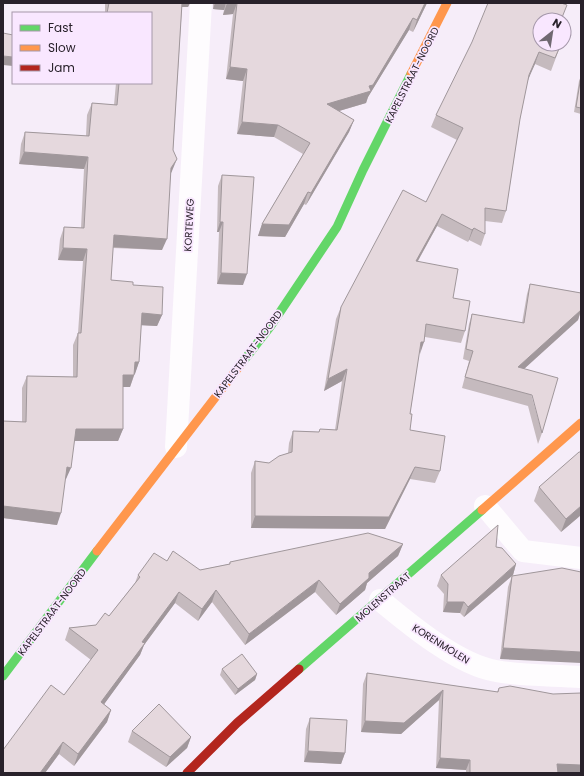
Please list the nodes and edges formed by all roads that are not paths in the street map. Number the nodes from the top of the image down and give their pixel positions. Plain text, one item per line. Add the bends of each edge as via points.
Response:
1 (201, 3) edge
2 (448, 3) edge
3 (581, 423) edge
4 (176, 447) junction
5 (486, 506) junction
6 (581, 558) edge
7 (380, 600) junction
8 (3, 676) edge
9 (581, 677) edge
10 (187, 773) edge

1 - 4 street, KORTEWEG
2 - 4 street, KAPELSTRAAT-NOORD via 337,227 270,327
3 - 5 street, MOLENSTRAAT
4 - 8 street, KAPELSTRAAT-NOORD
5 - 6 street via 523,551
5 - 7 street, MOLENSTRAAT
7 - 9 street, KORENMOLEN via 417,631 470,663 495,671
7 - 10 street, MOLENSTRAAT via 237,723

